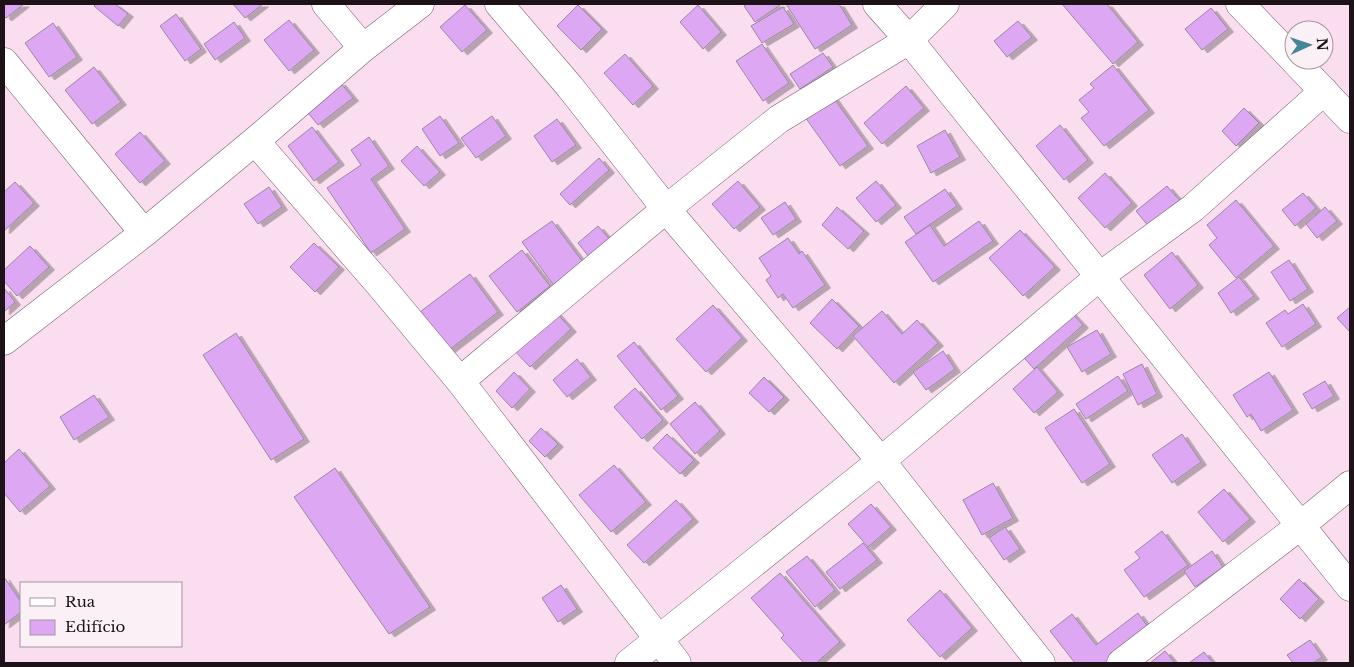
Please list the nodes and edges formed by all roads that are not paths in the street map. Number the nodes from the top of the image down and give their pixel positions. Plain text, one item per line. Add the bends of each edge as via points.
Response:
1 (326, 4) edge
2 (420, 4) edge
3 (499, 4) edge
4 (877, 4) edge
5 (945, 4) edge
6 (1240, 4) edge
7 (909, 40) junction
8 (363, 48) junction
9 (1284, 50) edge
10 (4, 62) edge
11 (1304, 70) edge
12 (1324, 91) junction
13 (1350, 119) edge
14 (255, 141) junction
15 (666, 209) junction
16 (144, 233) junction
17 (1100, 276) junction
18 (4, 341) edge
19 (460, 381) junction
20 (881, 461) junction
21 (1350, 485) edge
22 (1300, 526) junction
23 (1350, 587) edge
24 (659, 640) junction
25 (629, 663) edge
26 (677, 663) edge
27 (1041, 663) edge
28 (1122, 663) edge

1 - 8 street
2 - 8 street
3 - 15 street via 570,87
4 - 7 street
5 - 7 street
6 - 9 street
7 - 15 street via 779,119
7 - 17 street
8 - 14 street
10 - 16 street
11 - 12 street
12 - 13 street
12 - 17 street via 1193,208
14 - 16 street
14 - 19 street
15 - 19 street
15 - 20 street
16 - 18 street
17 - 20 street
17 - 22 street
19 - 24 street
20 - 24 street
20 - 27 street
21 - 22 street
22 - 23 street
22 - 28 street
24 - 25 street
24 - 26 street

